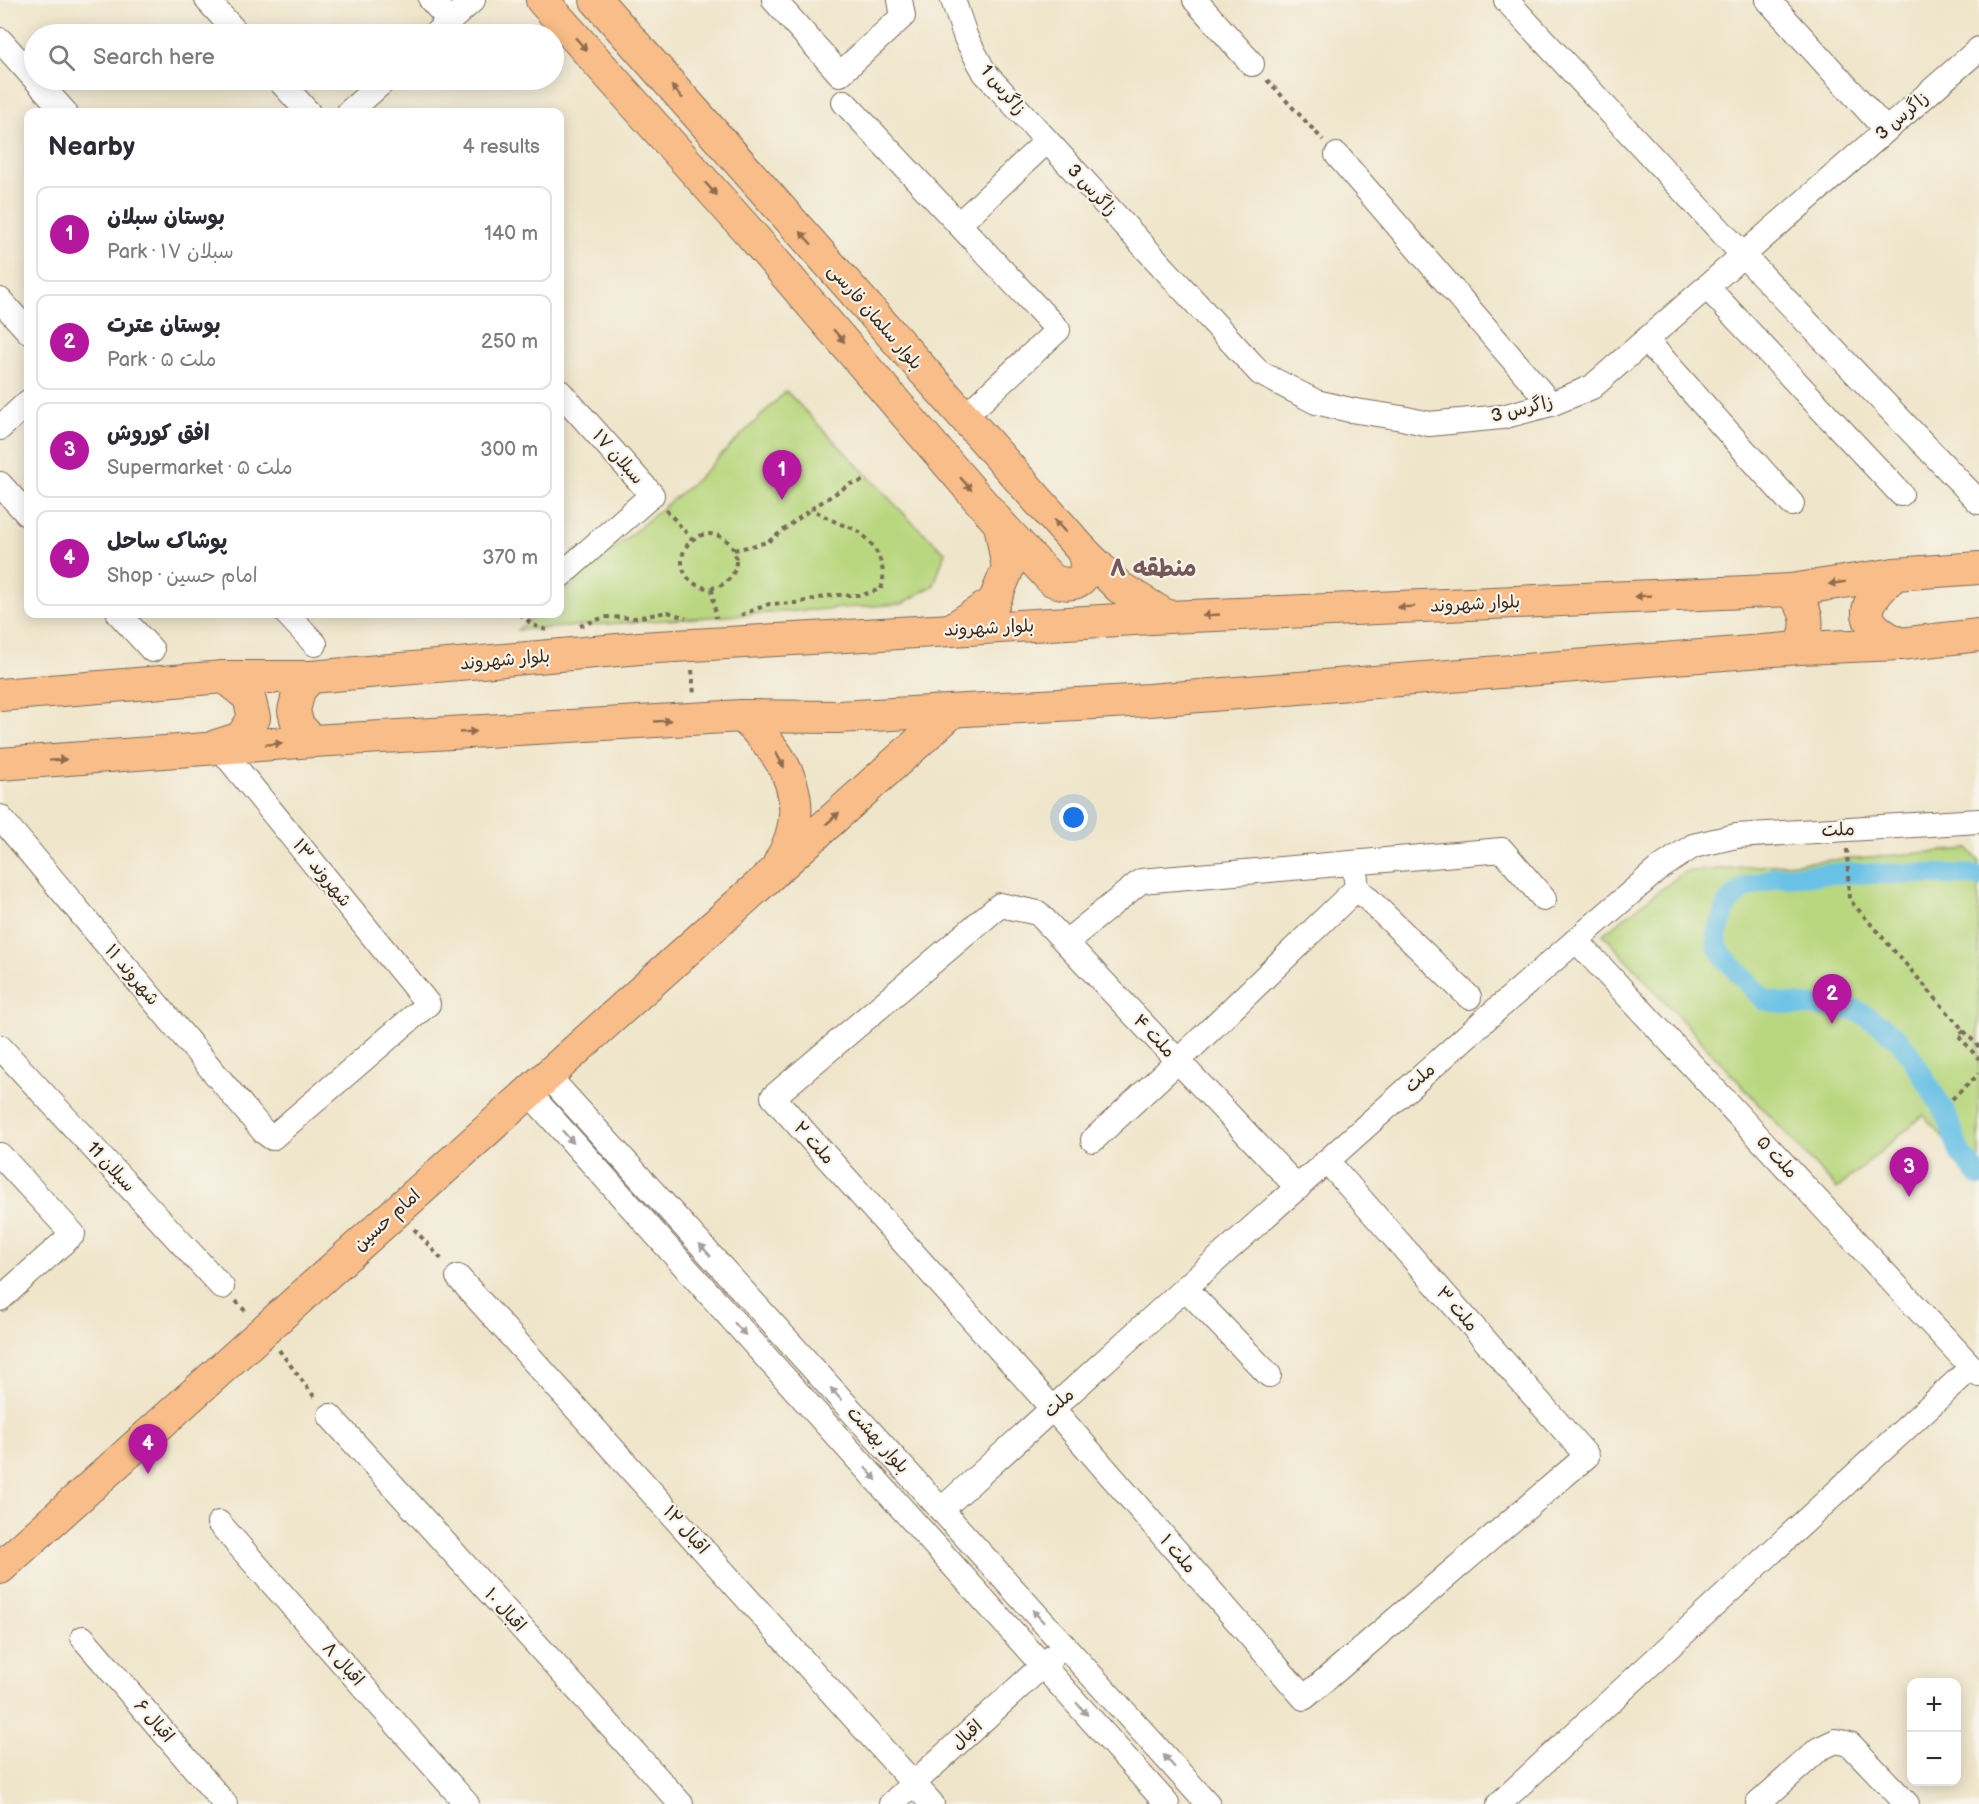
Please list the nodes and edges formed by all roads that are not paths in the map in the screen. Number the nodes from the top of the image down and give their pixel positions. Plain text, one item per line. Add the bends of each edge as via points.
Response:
1 (207, 0) edge
2 (431, 0) edge
3 (473, 0) edge
4 (542, 0) edge
5 (596, 0) edge
6 (774, 0) edge
7 (900, 0) edge
8 (953, 0) edge
9 (1195, 0) edge
10 (1506, 0) edge
11 (1768, 0) edge
12 (229, 24) edge
13 (441, 24) edge
14 (447, 24) edge
15 (563, 24) edge
16 (564, 25) edge
17 (0, 40) edge
18 (1979, 49) edge
19 (1252, 64) road end
20 (24, 67) edge
21 (45, 90) edge
22 (288, 90) edge
23 (374, 90) edge
24 (844, 102) dead end
25 (61, 108) edge
26 (305, 108) edge
27 (354, 108) edge
28 (1886, 130) junction
29 (1047, 141) junction
30 (1337, 155) road end
31 (959, 224) junction
32 (1743, 255) junction
33 (1707, 286) junction
34 (0, 300) edge
35 (24, 327) edge
36 (1646, 340) junction
37 (564, 396) edge
38 (1551, 404) junction
39 (24, 406) edge
40 (963, 418) junction
41 (0, 428) edge
42 (0, 484) edge
43 (1901, 494) dead end
44 (1979, 502) edge
45 (1792, 504) dead end
46 (24, 511) edge
47 (1000, 524) junction
48 (1082, 550) junction
49 (1979, 568) edge
50 (564, 572) edge
51 (1895, 574) junction
52 (1791, 590) junction
53 (1168, 617) junction
54 (122, 618) edge
55 (292, 618) edge
56 (951, 630) junction
57 (1979, 635) edge
58 (315, 644) dead end
59 (1900, 644) junction
60 (1800, 648) junction
61 (152, 650) dead end
62 (224, 677) junction
63 (311, 677) junction
64 (0, 695) edge
65 (953, 711) junction
66 (742, 716) junction
67 (313, 741) junction
68 (215, 748) junction
69 (0, 764) edge
70 (0, 817) edge
71 (1976, 824) edge
72 (1354, 862) junction
73 (774, 871) junction
74 (1357, 888) junction
75 (1544, 899) dead end
76 (1000, 905) joint
77 (1576, 940) junction
78 (1065, 942) junction
79 (1469, 997) dead end
80 (0, 1047) edge
81 (1178, 1061) junction
82 (538, 1085) junction
83 (264, 1132) joint
84 (1093, 1140) dead end
85 (0, 1155) edge
86 (1327, 1161) junction
87 (1298, 1188) junction
88 (459, 1277) road end
89 (222, 1287) dead end
90 (1185, 1288) junction
91 (0, 1299) edge
92 (1976, 1371) edge
93 (1269, 1375) dead end
94 (1053, 1409) junction
95 (330, 1416) dead end
96 (941, 1510) junction
97 (219, 1523) dead end
98 (0, 1568) edge
99 (83, 1638) dead end
100 (1064, 1645) junction
101 (1042, 1665) junction
102 (1304, 1698) joint
103 (913, 1784) junction
104 (225, 1804) edge
105 (467, 1804) edge
106 (681, 1804) edge
107 (891, 1804) edge
108 (932, 1804) edge
109 (1167, 1804) edge
110 (1208, 1804) edge
111 (1499, 1804) edge
112 (1758, 1804) edge
113 (1907, 1804) edge

1 - 12 street
2 - 13 street
3 - 14 street
4 -> 15 main road
40 -> 5 main road, بلوار سلمان فارسی
6 - 7 street via 840,74 903,16
8 - 29 street, زاگرس 1 via 966,38 985,73
9 - 19 street
10 - 32 street
11 - 28 street
16 -> 47 main road
17 - 20 street
18 - 28 street, زاگرس 3
21 - 25 street
22 - 26 street
23 - 27 street
24 - 31 street
28 - 32 street, زاگرس 3
29 - 31 street
29 - 38 street, زاگرس 3 via 1260,373 1316,402 1429,424 1502,417
30 - 38 street
31 - 40 street via 1058,330
32 - 33 street, زاگرس 3
32 - 44 street
33 - 36 street, زاگرس 3
33 - 43 street
34 - 35 street
36 - 38 street, زاگرس 3 via 1592,387
36 - 45 street
37 - 50 street, سبلان ۱۷ via 652,495
39 - 41 street
48 -> 40 main road, بلوار سلمان فارسی
42 - 46 street
47 - 48 main road via 1052,580 1063,585 1076,583 1085,574 1087,562
47 - 56 main road via 1008,568 994,602
48 - 53 main road, بلوار سلمان فارسی via 1119,587
49 - 51 main road, بلوار شهروند
51 -> 52 main road, بلوار شهروند
51 - 59 main road via 1870,600 1868,613 1880,634
52 -> 53 main road, بلوار شهروند
52 - 60 main road via 1804,606 1806,618
53 - 56 main road, بلوار شهروند
54 - 61 street
55 - 58 street
56 - 63 main road, بلوار شهروند via 692,633 639,648
57 - 59 main road
59 - 60 main road
60 - 65 main road via 1149,700
62 - 63 main road, بلوار شهروند
62 - 64 main road, بلوار شهروند
62 - 68 main road via 249,697 254,718 241,738
63 - 67 main road via 299,690 294,711 298,726
65 - 66 main road via 838,717
73 -> 65 main road, امام حسین
67 -> 66 main road
66 -> 73 main road via 780,758 791,785 796,814 790,844
68 -> 67 main road
69 -> 68 main road
68 - 83 street, شهروند ۱۳ via 428,1004 280,1132 272,1138
70 - 83 street, شهروند ۱۱
71 - 77 street, ملت via 1736,836 1693,846 1656,870
72 - 74 street
72 - 75 street via 1502,850
72 - 78 street via 1142,881
73 - 82 main road, امام حسین
74 - 79 street
74 - 81 street
76 - 78 street, ملت ۴ via 1038,913
76 - 94 street, ملت ۲ via 773,1097
77 - 86 street, ملت
77 - 92 street, ملت ۵
78 - 81 street, ملت ۴
80 - 89 street, سبلان 11
81 - 84 street
81 - 87 street, ملت ۴
96 -> 82 street, بلوار بهشت
82 - 98 main road, امام حسین
82 -> 101 street, بلوار بهشت
85 - 91 street via 74,1234
86 - 87 street, ملت
86 - 102 street, ملت ۳ via 1587,1456
87 - 90 street, ملت
88 - 103 street, اقبال ۱۲
90 - 93 street
90 - 94 street, ملت
92 - 111 street
94 - 96 street, ملت
94 - 102 street, ملت ۱
95 - 106 street, اقبال ۱۰
100 -> 96 street, بلوار بهشت
97 - 105 street, اقبال ۸
99 - 104 street, اقبال ۶
100 - 101 street, اقبال
110 -> 100 street, بلوار بهشت
101 - 103 street, اقبال
101 -> 109 street, بلوار بهشت
103 - 107 street, اقبال
103 - 108 street, اقبال ۱۲
112 - 113 street via 1819,1749 1836,1741 1850,1744

